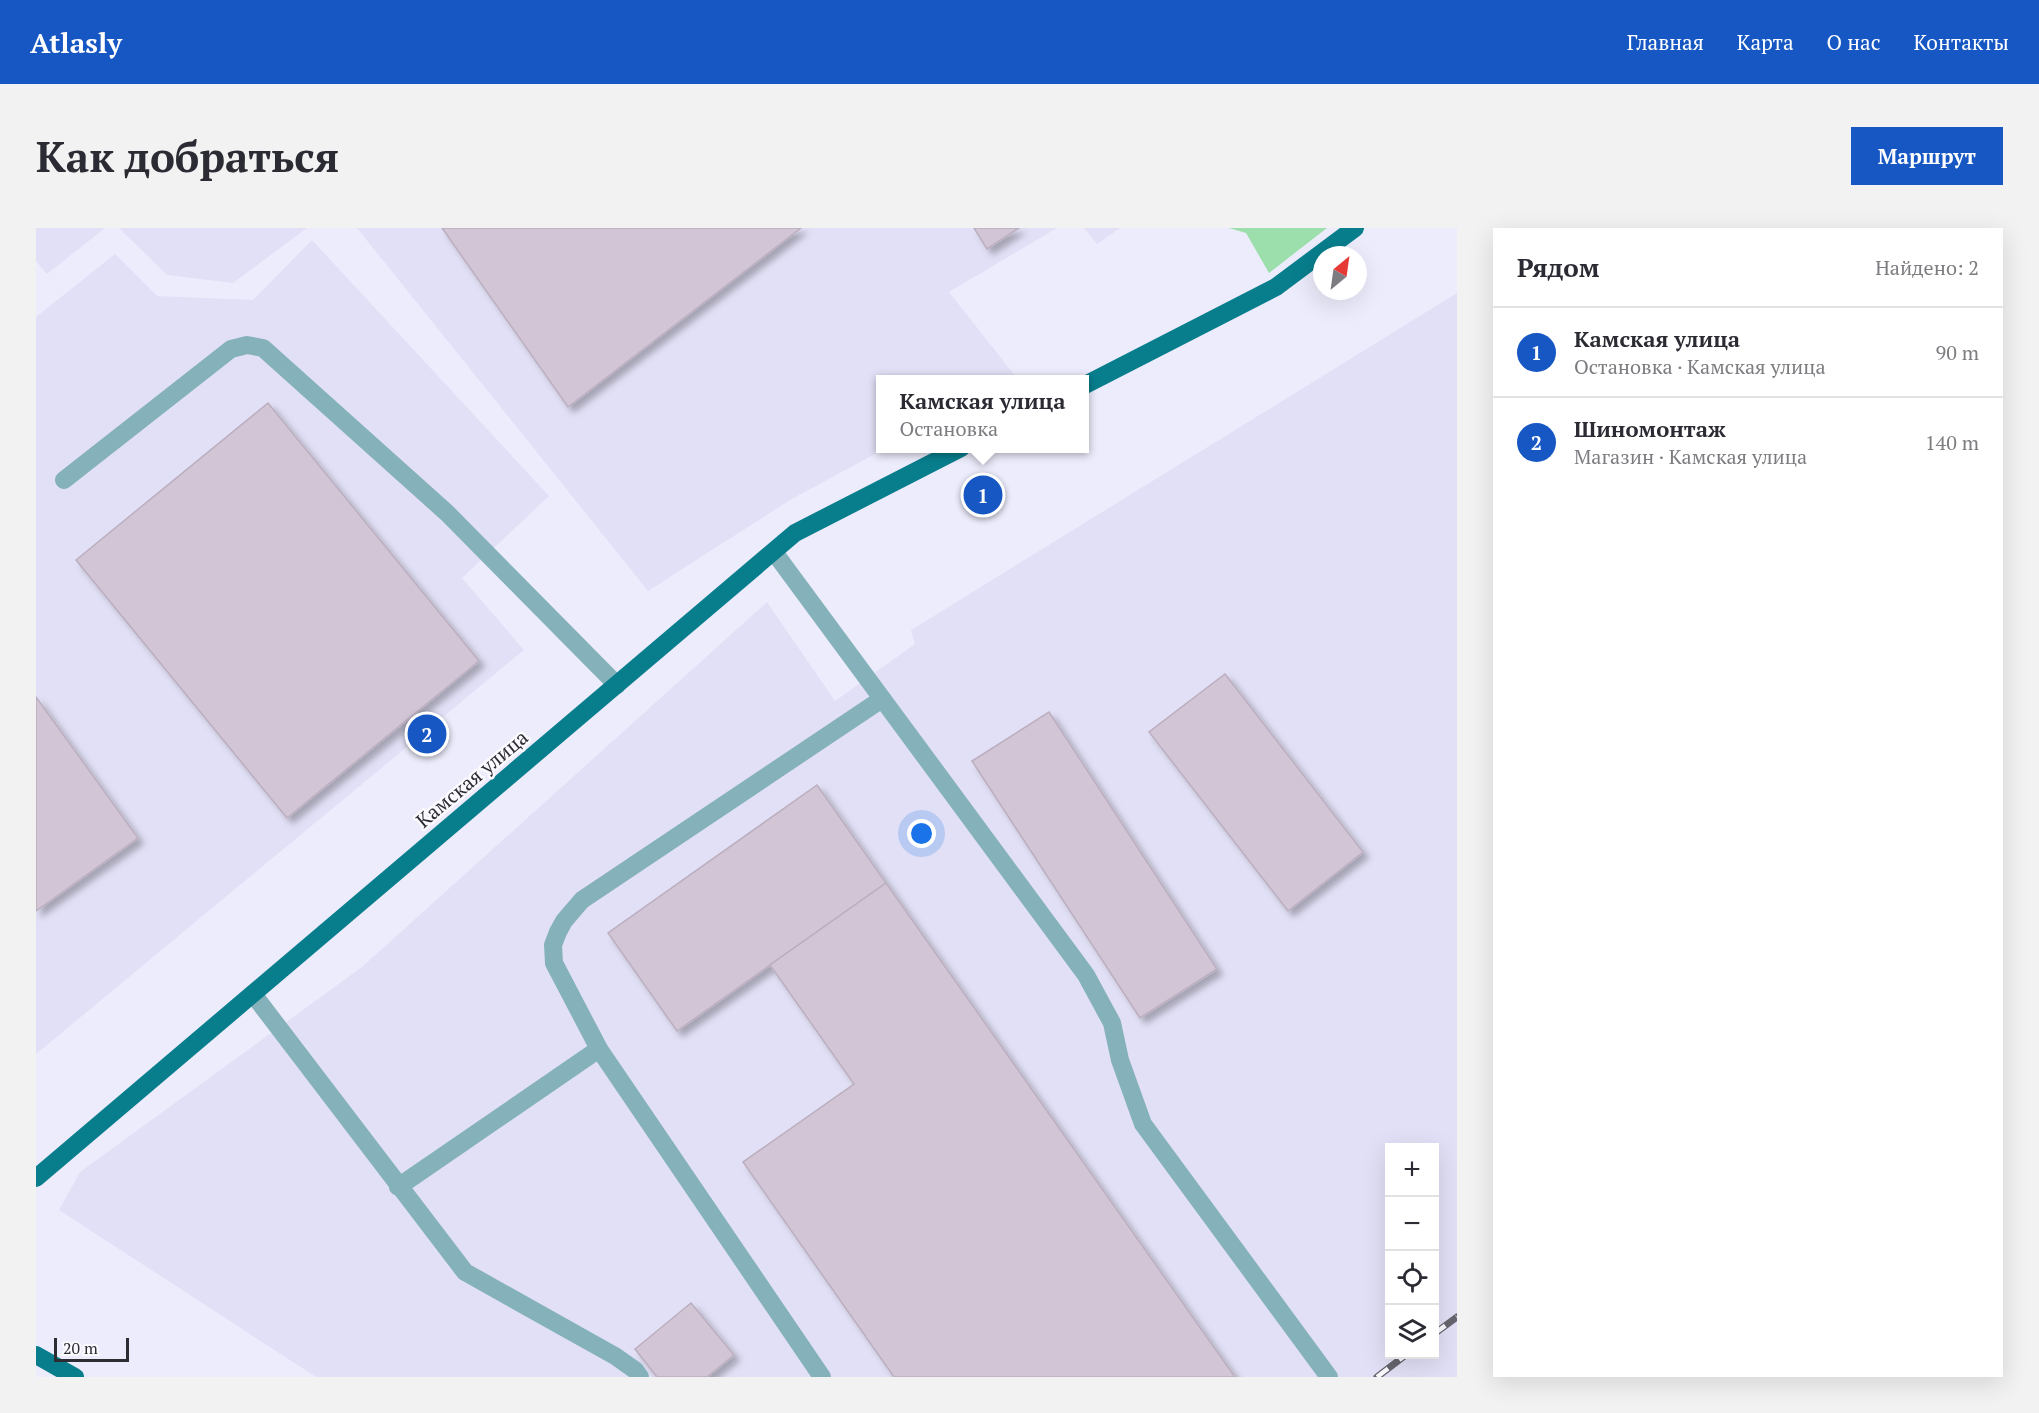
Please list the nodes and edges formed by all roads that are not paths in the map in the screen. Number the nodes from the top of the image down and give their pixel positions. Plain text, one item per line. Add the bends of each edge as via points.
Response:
1 (1355, 228) edge
2 (1089, 383) edge
3 (950, 453) edge
4 (64, 480) dead end
5 (774, 552) junction
6 (617, 685) junction
7 (882, 699) junction
8 (253, 994) junction
9 (600, 1049) junction
10 (36, 1178) edge
11 (398, 1187) junction
12 (36, 1355) edge
13 (75, 1377) edge
14 (640, 1377) edge
15 (822, 1377) edge
16 (1329, 1377) edge

1 - 2 main road via 1276,287
3 - 5 main road, Камская улица via 795,533
4 - 6 lane via 231,349 247,345 263,348 447,513
5 - 6 main road, Камская улица
5 - 7 lane
6 - 8 main road, Камская улица
7 - 9 lane via 571,911 553,945 554,963
7 - 16 lane via 1086,975 1112,1023 1120,1060 1143,1124
8 - 10 main road, Камская улица
8 - 11 lane
9 - 11 lane
9 - 15 lane
11 - 14 lane via 465,1272 615,1356
12 - 13 main road

